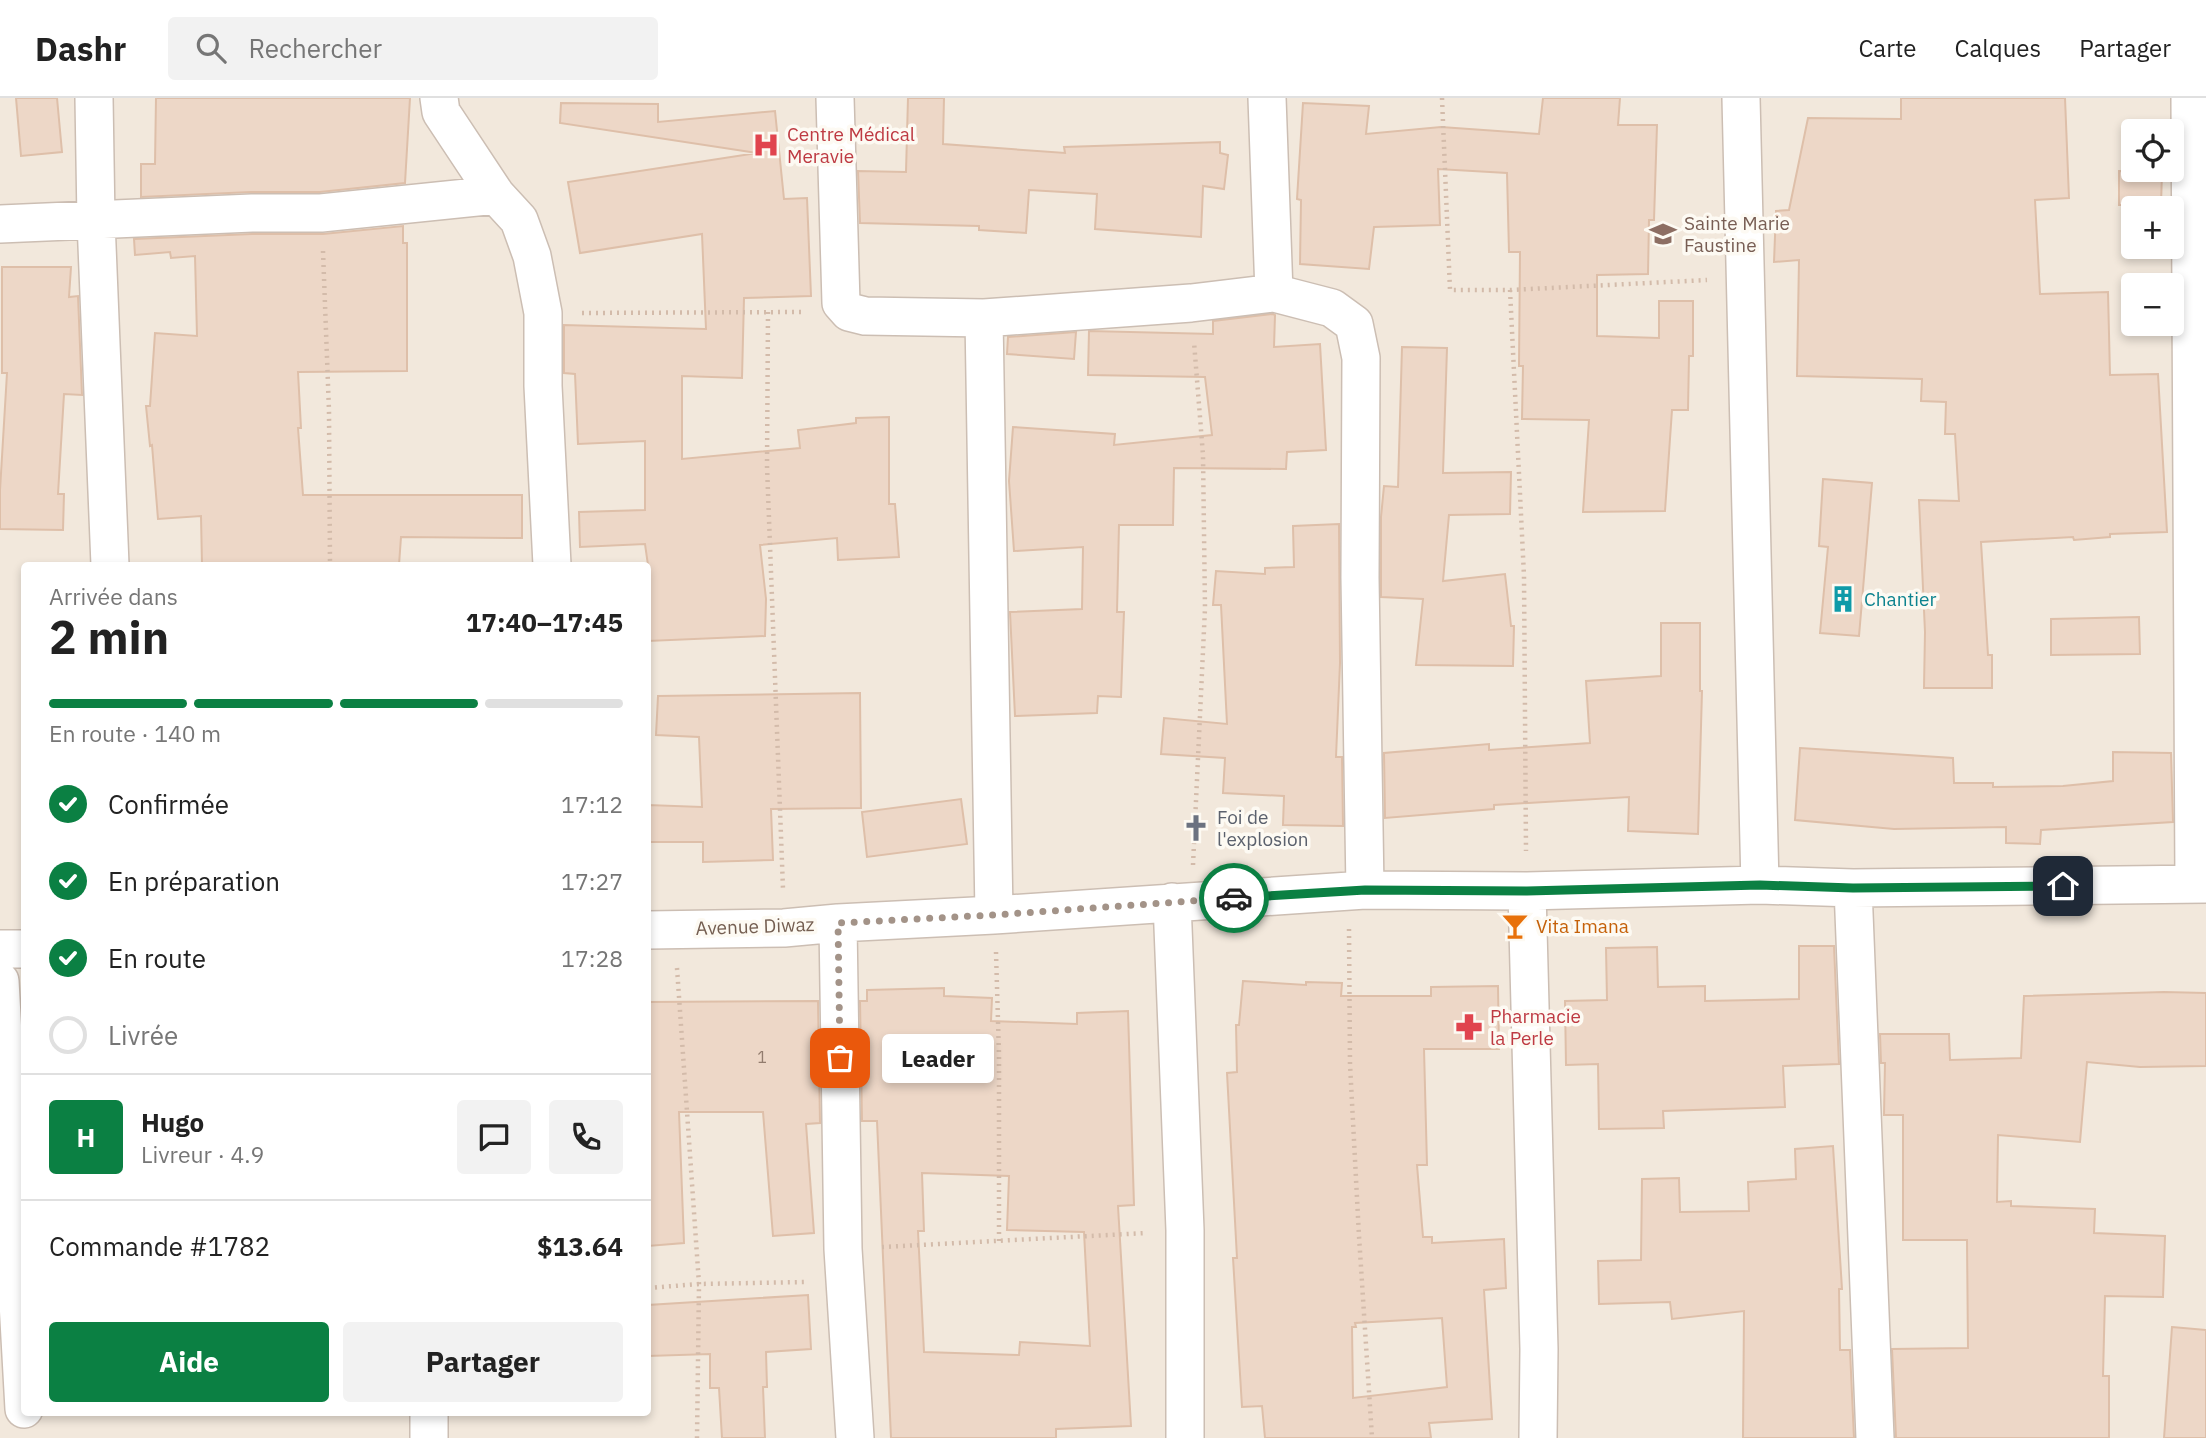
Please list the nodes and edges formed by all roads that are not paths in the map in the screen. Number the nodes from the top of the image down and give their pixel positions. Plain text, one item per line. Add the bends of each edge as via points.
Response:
1 (94, 98) edge
2 (439, 98) edge
3 (835, 98) edge
4 (1266, 98) edge
5 (1741, 98) edge
6 (2196, 121) edge
7 (496, 195) junction
8 (96, 221) junction
9 (0, 224) edge
10 (1274, 293) junction
11 (984, 318) junction
12 (110, 562) edge
13 (552, 562) edge
14 (2200, 884) edge
15 (1760, 885) junction
16 (1853, 888) junction
17 (1357, 891) junction
18 (1527, 891) junction
19 (1182, 901) junction
20 (994, 915) junction
21 (838, 923) junction
22 (661, 929) edge
23 (0, 949) edge
24 (21, 949) edge
25 (0, 981) edge
26 (21, 1342) edge
27 (25, 1416) edge
28 (429, 1416) edge
29 (26, 1438) edge
30 (429, 1438) edge
31 (855, 1438) edge
32 (1185, 1438) edge
33 (1538, 1438) edge
34 (1875, 1438) edge

1 - 8 street
2 - 7 street via 441,112
3 - 11 street via 841,303 849,312 878,316
4 - 10 street
5 - 15 street
6 - 14 street
7 - 8 street via 321,213
7 - 13 street via 519,220 532,256 543,313 542,386
8 - 9 street
8 - 12 street
10 - 11 street
10 - 17 street via 1332,308 1354,324 1361,358
11 - 20 street
14 - 16 street, Avenue Diwaz
15 - 16 street, Avenue Diwaz
15 - 18 street, Avenue Diwaz
16 - 34 street
17 - 18 street, Avenue Diwaz
17 - 19 street, Avenue Diwaz
18 - 33 street
19 - 20 street, Avenue Diwaz
19 - 32 street
20 - 21 street, Avenue Diwaz
21 - 22 street, Avenue Diwaz
21 - 31 street via 845,1265
23 - 24 street
25 - 26 street
27 - 29 street
28 - 30 street

